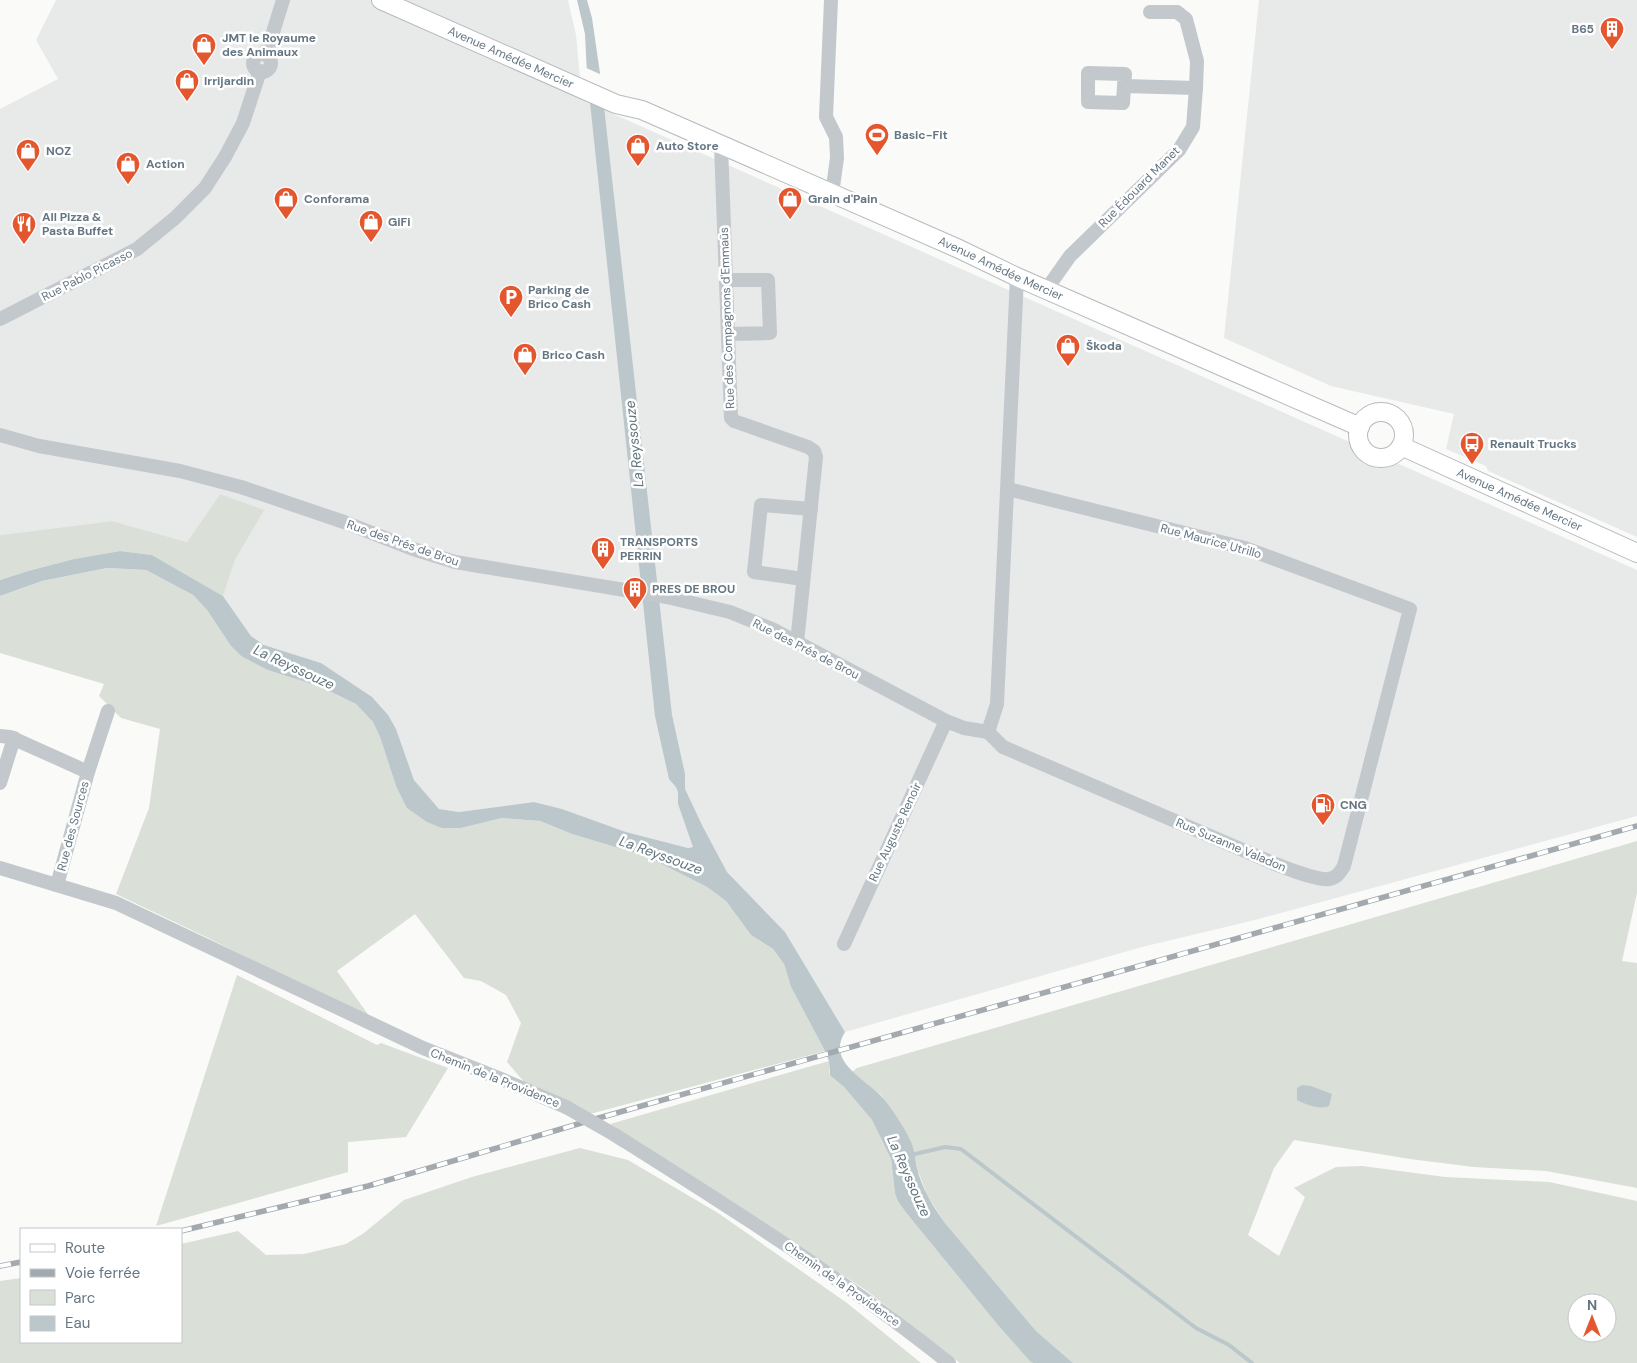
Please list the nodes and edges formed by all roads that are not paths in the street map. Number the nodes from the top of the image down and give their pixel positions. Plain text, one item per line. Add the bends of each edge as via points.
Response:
1 (283, 0) edge
2 (381, 0) edge
3 (410, 0) edge
4 (831, 0) edge
5 (1150, 12) dead end
6 (1124, 86) dead end
7 (594, 88) junction
8 (1196, 88) junction
9 (721, 145) junction
10 (832, 194) junction
11 (1017, 277) junction
12 (726, 280) junction
13 (1046, 290) junction
14 (0, 319) edge
15 (728, 334) junction
16 (1360, 427) junction
17 (0, 435) edge
18 (1401, 446) junction
19 (1008, 489) junction
20 (811, 509) junction
21 (1637, 553) edge
22 (803, 579) junction
23 (1410, 609) joint
24 (797, 643) junction
25 (108, 711) dead end
26 (946, 721) junction
27 (988, 732) junction
28 (7, 737) edge
29 (88, 772) junction
30 (0, 783) edge
31 (0, 868) edge
32 (57, 884) junction
33 (844, 944) dead end
34 (949, 1363) edge

1 - 14 street, Rue Pablo Picasso via 266,55 260,54 254,60 255,68 260,71 243,123 205,188 137,249
2 - 7 main road, Avenue Amédée Mercier
3 - 7 main road, Avenue Amédée Mercier
4 - 10 street via 826,117 836,137
5 - 8 street, Rue Édouard Manet via 1177,12 1186,19 1197,61
6 - 8 street
7 - 9 main road, Avenue Amédée Mercier via 620,94 642,110
8 - 13 street, Rue Édouard Manet via 1193,127 1179,150 1070,256
9 - 10 main road, Avenue Amédée Mercier
9 - 12 street, Rue des Compagnons d'Emmaüs
10 - 11 main road, Avenue Amédée Mercier
11 - 13 main road, Avenue Amédée Mercier
11 - 19 street
12 - 15 street, Rue des Compagnons d'Emmaüs
12 - 15 street via 768,280 770,333
13 - 16 main road, Avenue Amédée Mercier
15 - 20 street, Rue des Compagnons d'Emmaüs via 731,418 814,451
16 - 18 main road via 1359,442 1368,454 1382,458 1390,456
16 - 18 main road via 1372,414 1390,415 1402,428
17 - 24 street, Rue des Prés de Brou via 39,446 180,471 241,487 455,562 667,597 730,612
18 - 21 main road, Avenue Amédée Mercier
19 - 23 street, Rue Maurice Utrillo via 1245,548
19 - 27 street via 997,704
20 - 22 street, Rue des Compagnons d'Emmaüs
20 - 22 street via 761,505 754,572
22 - 24 street, Rue des Compagnons d'Emmaüs
23 - 27 street, Rue Suzanne Valadon via 1344,866 1330,879 1275,864 1003,747
24 - 26 street, Rue des Prés de Brou
25 - 29 street
26 - 27 street, Rue des Prés de Brou
26 - 33 street, Rue Auguste Renoir
28 - 29 street, Rue des Sources
28 - 30 street
29 - 32 street, Rue des Sources
31 - 32 street, Chemin de la Providence
32 - 34 street, Chemin de la Providence, bridge via 116,903 423,1048 566,1107 784,1242

